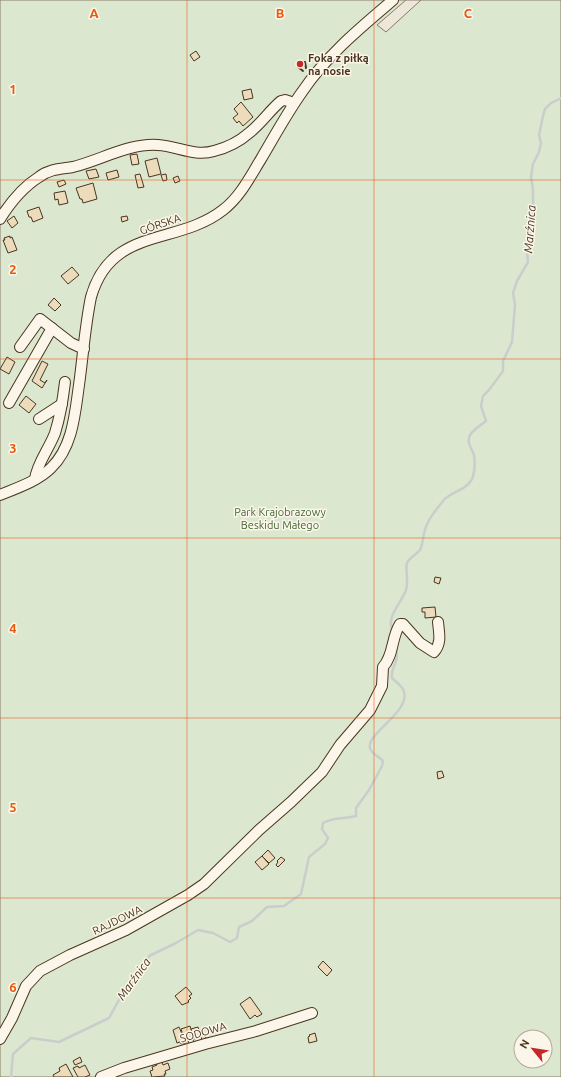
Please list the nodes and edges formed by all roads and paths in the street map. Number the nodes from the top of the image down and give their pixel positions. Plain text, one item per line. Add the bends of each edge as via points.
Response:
1 (393, 0) edge
2 (294, 103) junction
3 (0, 219) edge
4 (52, 328) junction
5 (20, 347) dead end
6 (84, 349) junction
7 (65, 382) dead end
8 (9, 403) dead end
9 (62, 404) junction
10 (39, 420) dead end
11 (35, 479) junction
12 (0, 495) edge
13 (438, 622) dead end
14 (312, 1013) dead end
15 (0, 1040) edge
16 (101, 1077) edge

1 - 2 street, GÓRSKA via 353,34 309,81
2 - 3 street via 281,101 250,133 214,151 196,153 169,146 145,146 72,167 52,170 28,184
2 - 6 street, GÓRSKA via 249,179 224,209 201,222 130,248 104,267 96,280 91,297
4 - 5 street via 40,319
4 - 6 street via 77,347
4 - 8 street
6 - 11 street, GÓRSKA via 69,438 56,462
7 - 9 street
9 - 10 street
9 - 11 street via 55,434
11 - 12 street, GÓRSKA
13 - 15 street, RAJDOWA via 440,641 434,652 420,643 404,624 400,624 392,641 391,654 383,667 382,686 370,710 340,745 322,772 291,802 188,896 126,930 40,971 26,986
14 - 16 street, SODOWA

